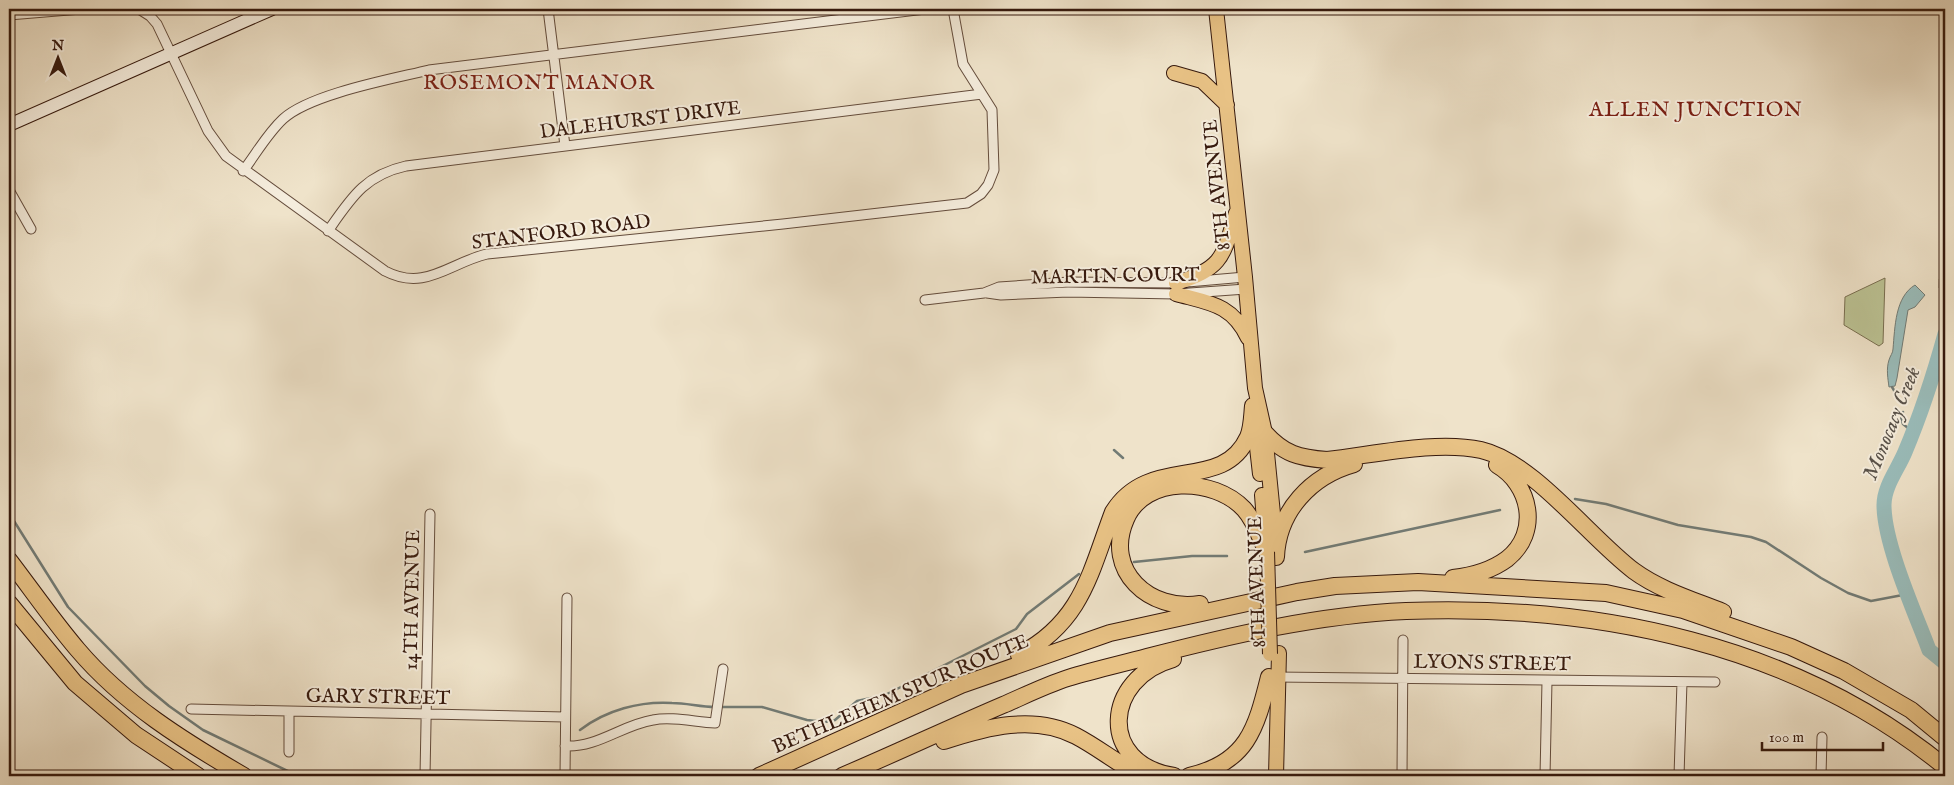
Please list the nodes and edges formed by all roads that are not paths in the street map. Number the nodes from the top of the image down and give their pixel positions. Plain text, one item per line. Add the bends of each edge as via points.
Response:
1 (81, 9) edge
2 (139, 9) edge
3 (272, 9) edge
4 (548, 9) edge
5 (925, 9) edge
6 (953, 9) edge
7 (1216, 9) edge
8 (253, 12) edge
9 (9, 15) edge
10 (171, 51) junction
11 (554, 55) junction
12 (1174, 72) dead end
13 (982, 94) junction
14 (1227, 106) junction
15 (9, 125) edge
16 (565, 146) junction
17 (243, 171) junction
18 (9, 190) edge
19 (1238, 207) junction
20 (31, 229) dead end
21 (328, 231) junction
22 (1246, 283) junction
23 (1176, 288) junction
24 (925, 300) dead end
25 (1250, 343) junction
26 (1257, 421) junction
27 (430, 514) dead end
28 (1272, 555) junction
29 (9, 560) edge
30 (1418, 582) junction
31 (1297, 592) junction
32 (567, 598) dead end
33 (9, 603) edge
34 (1319, 620) junction
35 (1404, 640) dead end
36 (724, 669) dead end
37 (1844, 670) junction
38 (1274, 677) junction
39 (1403, 678) junction
40 (1547, 681) junction
41 (1682, 682) junction
42 (1715, 682) dead end
43 (961, 685) junction
44 (191, 709) dead end
45 (1911, 710) junction
46 (289, 712) junction
47 (426, 714) junction
48 (565, 717) junction
49 (1945, 733) edge
50 (1822, 737) dead end
51 (1945, 738) edge
52 (565, 746) junction
53 (289, 752) dead end
54 (1945, 767) edge
55 (198, 776) edge
56 (244, 776) edge
57 (425, 776) edge
58 (565, 776) edge
59 (759, 776) edge
60 (844, 776) edge
61 (1142, 776) edge
62 (1174, 776) edge
63 (1189, 776) edge
64 (1267, 776) edge
65 (1276, 776) edge
66 (1402, 776) edge
67 (1545, 776) edge
68 (1679, 776) edge
69 (1821, 776) edge

1 - 9 street
2 - 10 street, STANFORD ROAD via 157,24
3 - 8 street
4 - 11 street
5 - 11 street
6 - 13 street via 963,64
7 - 14 main road, 8TH AVENUE
8 - 10 street
10 - 15 street
10 - 17 street, STANFORD ROAD via 212,140
11 - 16 street
11 - 17 street via 429,70 372,83 302,106 273,129
12 - 14 main road via 1202,81
13 - 16 street, DALEHURST DRIVE
13 - 21 street, STANFORD ROAD via 992,110 995,159 988,185 974,199 957,206 487,254 422,279 385,271
14 - 19 main road, 8TH AVENUE
16 - 21 street, DALEHURST DRIVE via 392,169 357,191
17 - 21 street, STANFORD ROAD
18 - 20 street
19 - 22 main road, 8TH AVENUE
19 - 23 main road via 1224,250 1215,265
22 - 23 street, MARTIN COURT
22 - 25 main road, 8TH AVENUE
23 - 24 street, MARTIN COURT via 984,293
23 - 25 main road via 1232,313
25 - 26 main road, 8TH AVENUE
26 - 28 main road, 8TH AVENUE
26 - 37 highway via 1286,452 1313,459 1445,446 1496,455 1522,470 1644,578 1774,632
26 - 43 highway via 1234,457 1224,464 1164,476 1128,494 1113,512 1071,614 1035,647
27 - 47 street, 14TH AVENUE
28 - 30 highway via 1292,508 1318,480 1340,468 1400,458 1443,457 1484,460 1509,472 1518,483 1528,508 1526,528 1509,558 1482,571 1456,578
28 - 31 highway via 1244,508 1220,492 1191,486 1164,488 1137,503 1126,518 1121,550 1130,580 1147,594 1165,602 1188,606
28 - 38 main road, 8TH AVENUE
29 - 56 highway via 79,651 123,695 182,740
30 - 31 highway, BETHLEHEM SPUR ROUTE via 1335,586
30 - 37 highway, BETHLEHEM SPUR ROUTE via 1570,590 1640,600 1715,620
31 - 43 highway, BETHLEHEM SPUR ROUTE via 1110,633
32 - 48 street
33 - 55 highway via 75,684 136,735
34 - 54 highway via 1405,612 1472,612 1564,616 1667,633 1754,659 1824,688 1883,722
34 - 60 highway via 1225,636 1066,679
34 - 62 highway via 1167,660 1137,680 1118,712 1120,738 1141,765
35 - 39 street
36 - 52 street via 715,723 654,719 590,744
37 - 45 highway, BETHLEHEM SPUR ROUTE
38 - 39 street, LYONS STREET
38 - 63 highway via 1258,721 1239,751 1215,769
38 - 64 main road, 8TH AVENUE
38 - 65 main road, 8TH AVENUE
39 - 40 street, LYONS STREET
39 - 66 street
40 - 41 street, LYONS STREET
40 - 67 street
41 - 42 street, LYONS STREET
41 - 68 street
43 - 59 highway, BETHLEHEM SPUR ROUTE
44 - 46 street, GARY STREET
45 - 49 highway
45 - 51 highway, BETHLEHEM SPUR ROUTE
46 - 47 street, GARY STREET
46 - 53 street
47 - 48 street, GARY STREET
47 - 57 street, 14TH AVENUE
48 - 52 street
50 - 69 street
52 - 58 street
60 - 61 highway via 973,732 1017,724 1038,724 1075,735 1117,764

